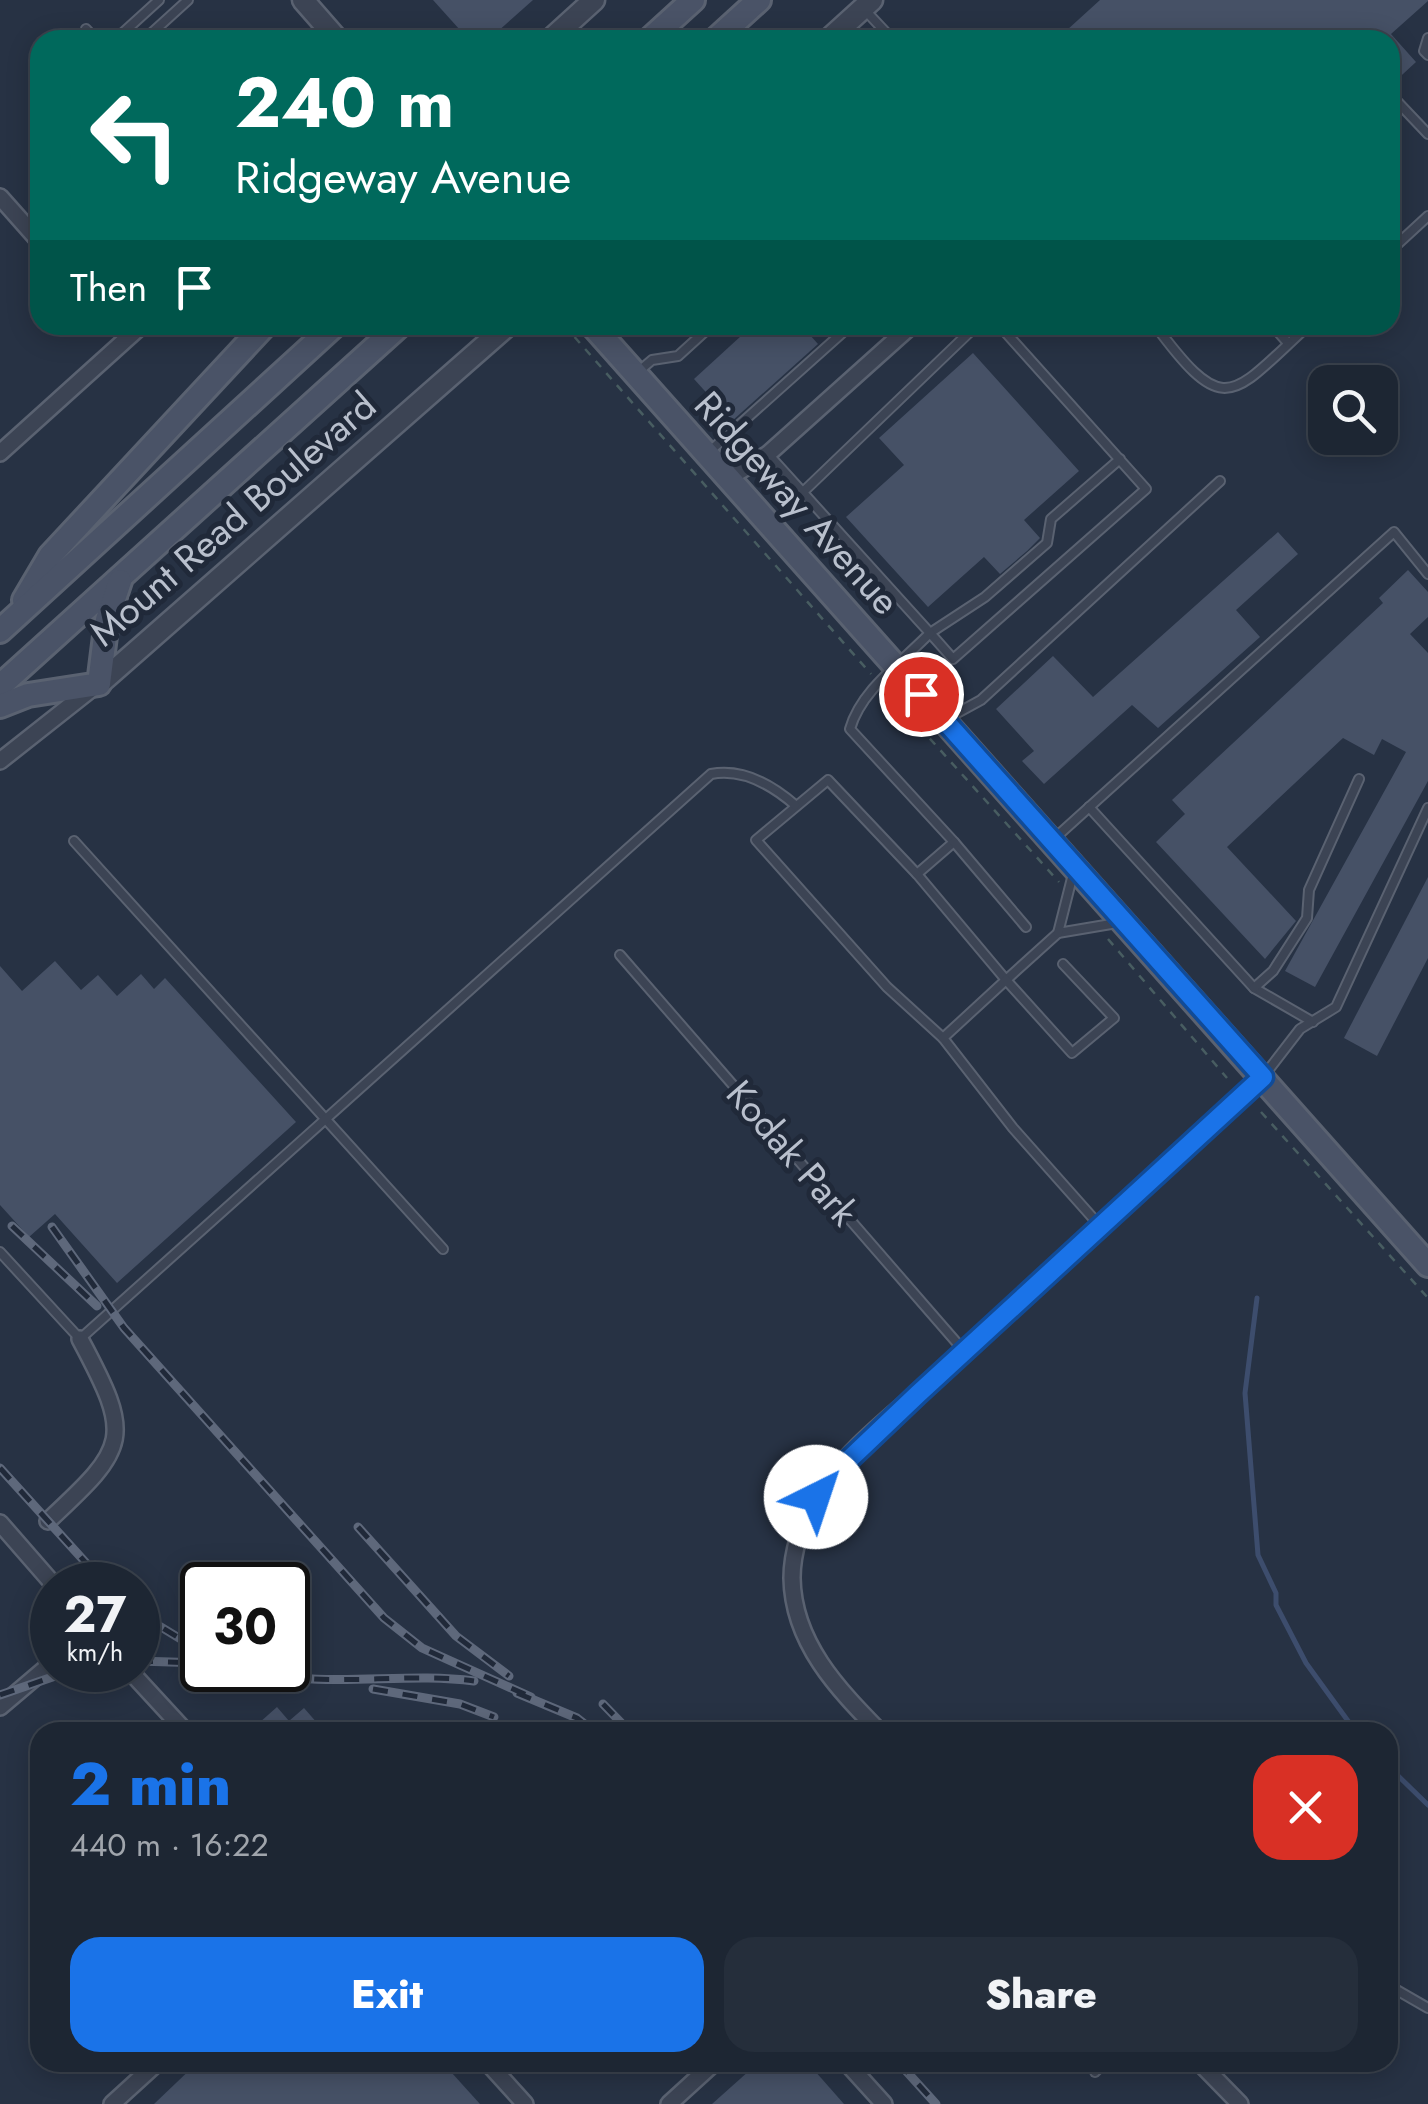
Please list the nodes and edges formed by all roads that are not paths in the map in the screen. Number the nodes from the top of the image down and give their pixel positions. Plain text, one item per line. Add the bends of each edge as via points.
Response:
1 (159, 0) edge
2 (188, 0) edge
3 (303, 0) edge
4 (594, 0) edge
5 (693, 0) edge
6 (759, 0) edge
7 (868, 4) edge
8 (126, 30) edge
9 (155, 30) edge
10 (329, 30) edge
11 (561, 30) edge
12 (660, 30) edge
13 (725, 30) edge
14 (839, 30) edge
15 (886, 30) edge
16 (1428, 38) edge
17 (1428, 55) edge
18 (1400, 105) edge
19 (1428, 134) edge
20 (0, 198) edge
21 (1428, 216) edge
22 (30, 231) edge
23 (1400, 242) edge
24 (123, 335) edge
25 (131, 335) edge
26 (256, 335) edge
27 (324, 335) edge
28 (389, 335) edge
29 (497, 335) edge
30 (601, 335) edge
31 (701, 335) edge
32 (839, 335) edge
33 (901, 335) edge
34 (967, 335) edge
35 (1008, 335) edge
36 (1163, 335) edge
37 (1281, 335) edge
38 (1297, 335) edge
39 (126, 339) junction
40 (1288, 343) junction
41 (636, 374) junction
42 (0, 452) edge
43 (707, 454) junction
44 (768, 454) junction
45 (1120, 459) junction
46 (728, 478) junction
47 (1220, 482) dead end
48 (802, 492) junction
49 (1428, 574) edge
50 (120, 579) junction
51 (7, 625) edge
52 (930, 633) junction
53 (888, 675) junction
54 (98, 684) junction
55 (0, 686) edge
56 (0, 706) edge
57 (945, 721) junction
58 (0, 761) edge
59 (1359, 779) dead end
60 (795, 805) junction
61 (1090, 807) junction
62 (1428, 808) edge
63 (74, 840) dead end
64 (1052, 841) junction
65 (954, 842) junction
66 (917, 874) junction
67 (1069, 877) junction
68 (1126, 923) junction
69 (1026, 928) dead end
70 (1058, 932) junction
71 (620, 955) dead end
72 (1063, 964) dead end
73 (1006, 980) junction
74 (1254, 988) junction
75 (1313, 1022) junction
76 (943, 1038) junction
77 (1263, 1077) junction
78 (324, 1122) junction
79 (1100, 1226) junction
80 (442, 1249) dead end
81 (0, 1252) edge
82 (1428, 1265) edge
83 (80, 1339) junction
84 (964, 1352) junction
85 (48, 1522) dead end
86 (0, 1523) edge
87 (34, 1562) edge
88 (30, 1682) edge
89 (149, 1692) edge
90 (0, 1707) edge
91 (177, 1722) edge
92 (871, 1722) edge
93 (1398, 1991) edge
94 (1428, 2008) edge
95 (147, 2072) edge
96 (496, 2072) edge
97 (703, 2072) edge
98 (855, 2072) edge
99 (1209, 2072) edge
100 (112, 2104) edge
101 (524, 2104) edge
102 (669, 2104) edge
103 (884, 2104) edge
104 (1240, 2104) edge

1 - 8 lane
2 - 9 lane
3 - 10 street
4 - 11 street
5 - 12 main road
6 - 13 main road
7 - 14 street
7 - 15 lane
16 - 17 lane
18 - 19 lane
20 - 22 street
21 - 23 lane
24 - 39 street
25 - 39 street
26 - 51 main road via 50,556
27 - 51 main road, Mount Read Boulevard
28 - 50 main road, Mount Read Boulevard
29 - 54 street, Mount Read Boulevard
30 - 41 main road, Ridgeway Avenue
31 - 41 lane via 678,356 652,360
32 - 43 lane
33 - 44 street
34 - 48 lane
35 - 45 lane
36 - 40 lane via 1189,370 1224,390 1246,382
37 - 40 lane
38 - 40 lane
39 - 42 street
41 - 43 main road, Ridgeway Avenue
43 - 46 main road, Ridgeway Avenue
44 - 46 street
44 - 48 lane
45 - 52 lane via 1052,519 1046,542 1034,554 986,597
45 - 52 lane via 1146,489 953,659
46 - 53 main road, Ridgeway Avenue
47 - 57 lane via 981,700
48 - 52 lane
49 - 61 lane via 1394,532
50 - 54 main road via 106,620
50 - 55 main road, Mount Read Boulevard
52 - 53 lane
53 - 57 main road, Ridgeway Avenue
53 - 65 lane via 856,709 850,730
54 - 56 main road
54 - 58 street, Mount Read Boulevard
57 - 64 main road, Ridgeway Avenue
59 - 74 lane via 1309,890 1307,918 1283,958
60 - 66 lane via 828,780
60 - 76 lane via 756,840
60 - 78 lane via 757,780 712,774
61 - 64 lane
61 - 74 lane
62 - 75 lane via 1336,1008
63 - 78 lane
64 - 67 main road, Ridgeway Avenue
65 - 66 lane
65 - 69 lane
66 - 73 lane
67 - 68 main road, Ridgeway Avenue
67 - 70 lane
68 - 70 lane
68 - 77 main road, Ridgeway Avenue
70 - 73 lane
71 - 84 lane, Kodak Park
72 - 73 lane via 1114,1018 1072,1054
73 - 76 lane
74 - 75 lane
75 - 77 lane
76 - 79 lane
77 - 79 street
77 - 82 main road, Ridgeway Avenue
78 - 80 lane
78 - 83 lane
79 - 84 street
81 - 83 lane
83 - 85 street via 112,1398 117,1435 101,1472
84 - 92 street via 836,1472 816,1497 795,1555 792,1577 803,1634
86 - 87 street
88 - 90 street
89 - 91 street
93 - 94 lane
95 - 100 street
96 - 101 street
97 - 102 street
98 - 103 street
99 - 104 street

